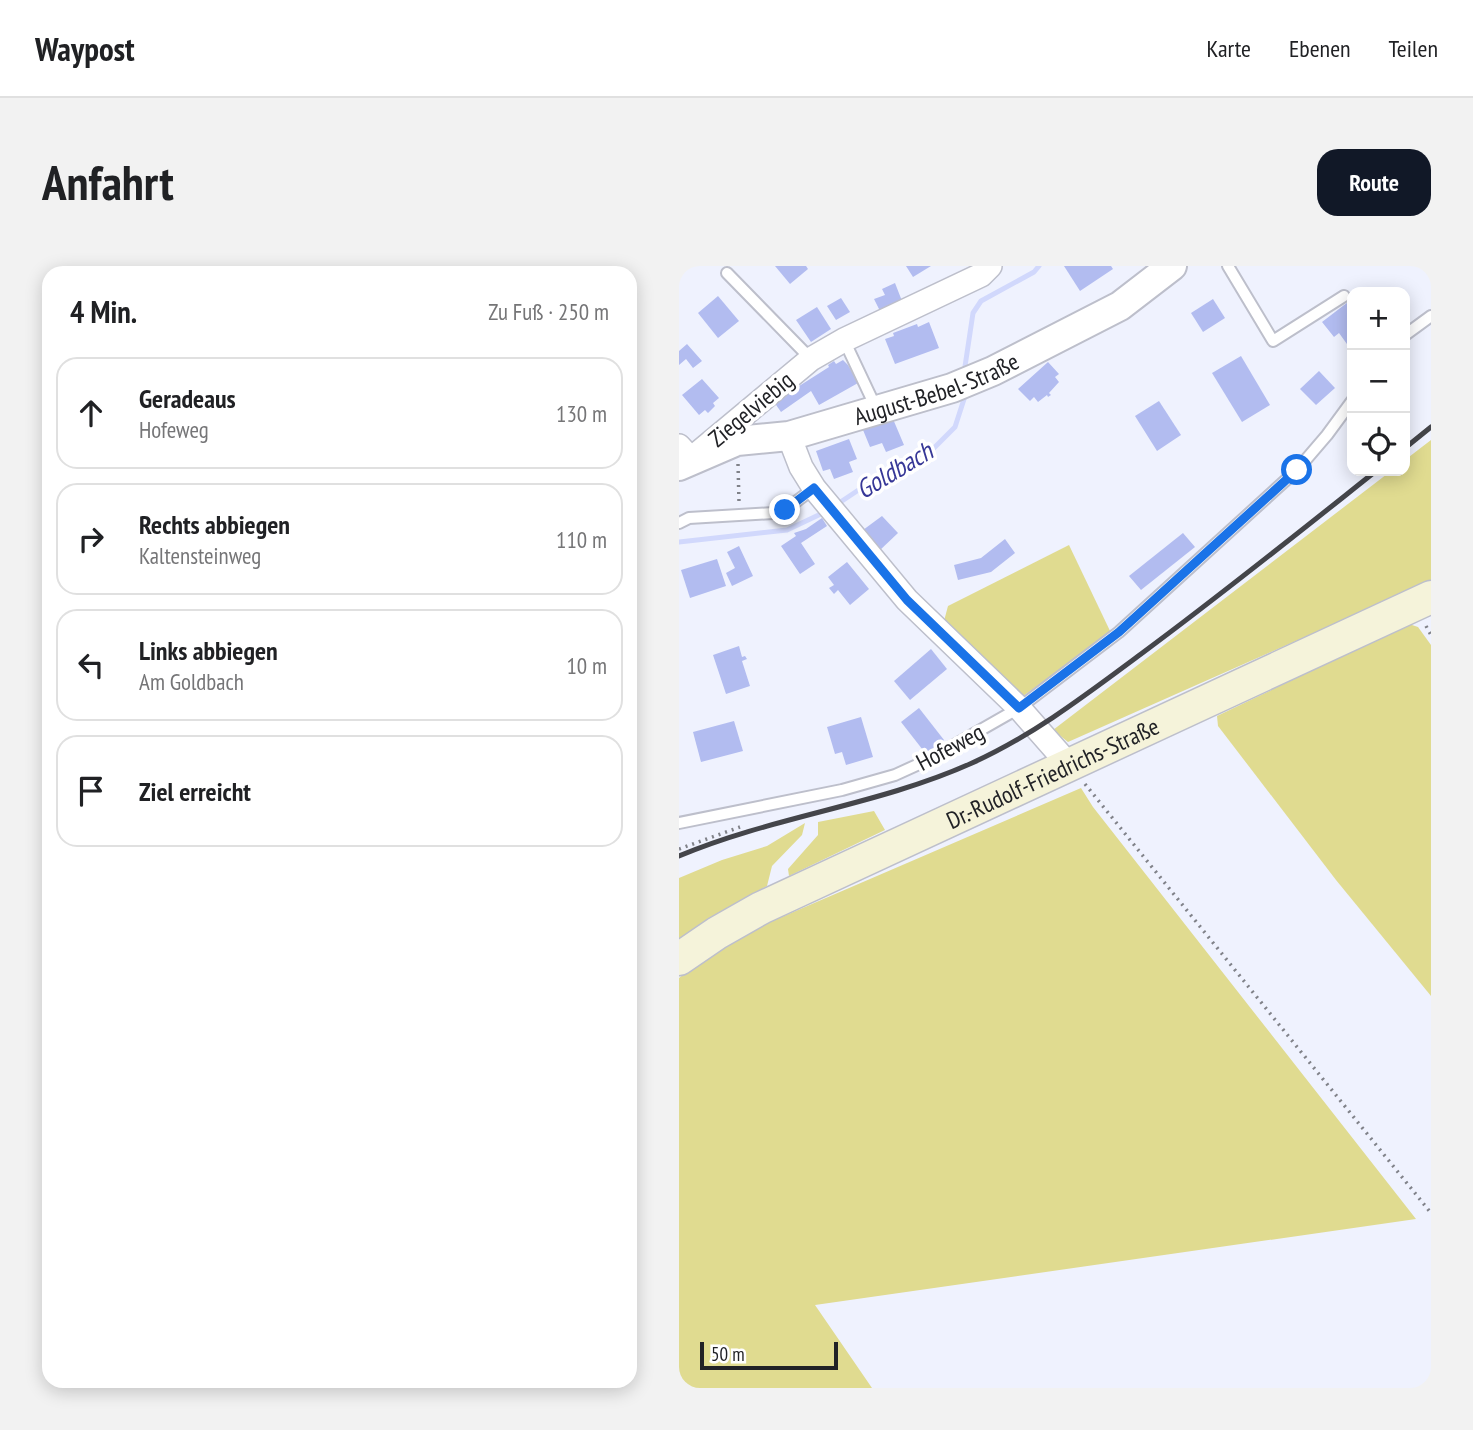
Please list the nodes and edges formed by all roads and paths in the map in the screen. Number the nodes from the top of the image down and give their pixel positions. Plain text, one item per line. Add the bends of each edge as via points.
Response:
1 (989, 266) edge
2 (1172, 266) edge
3 (1228, 266) edge
4 (727, 273) dead end
5 (1344, 296) dead end
6 (1431, 316) edge
7 (1410, 331) edge
8 (844, 340) junction
9 (811, 359) junction
10 (1347, 408) edge
11 (877, 410) junction
12 (789, 436) junction
13 (737, 441) junction
14 (683, 457) edge
15 (825, 501) junction
16 (739, 516) junction
17 (679, 523) edge
18 (1431, 597) edge
19 (1019, 708) junction
20 (1070, 766) junction
21 (679, 823) edge
22 (679, 960) edge
23 (1431, 1213) edge

1 - 8 street, Ziegelviebig via 981,275
2 - 11 street, August-Bebel-Straße via 1119,306 964,383
3 - 5 lane via 1273,341
4 - 9 lane, Ziegelviebig
6 - 7 lane
8 - 9 street, Ziegelviebig
8 - 11 lane
9 - 14 street, Ziegelviebig via 750,412
10 - 19 lane, Hofeweg via 1297,470 1119,632
11 - 12 street, August-Bebel-Straße
12 - 13 street, August-Bebel-Straße
12 - 15 street via 801,467
13 - 14 street, August-Bebel-Straße
13 - 16 path
15 - 16 lane
15 - 19 street via 907,600
16 - 17 lane
18 - 20 main road, Dr.-Rudolf-Friedrichs-Straße
19 - 20 street
19 - 21 lane, Hofeweg via 895,775
20 - 22 main road, Dr.-Rudolf-Friedrichs-Straße via 761,908
20 - 23 path

